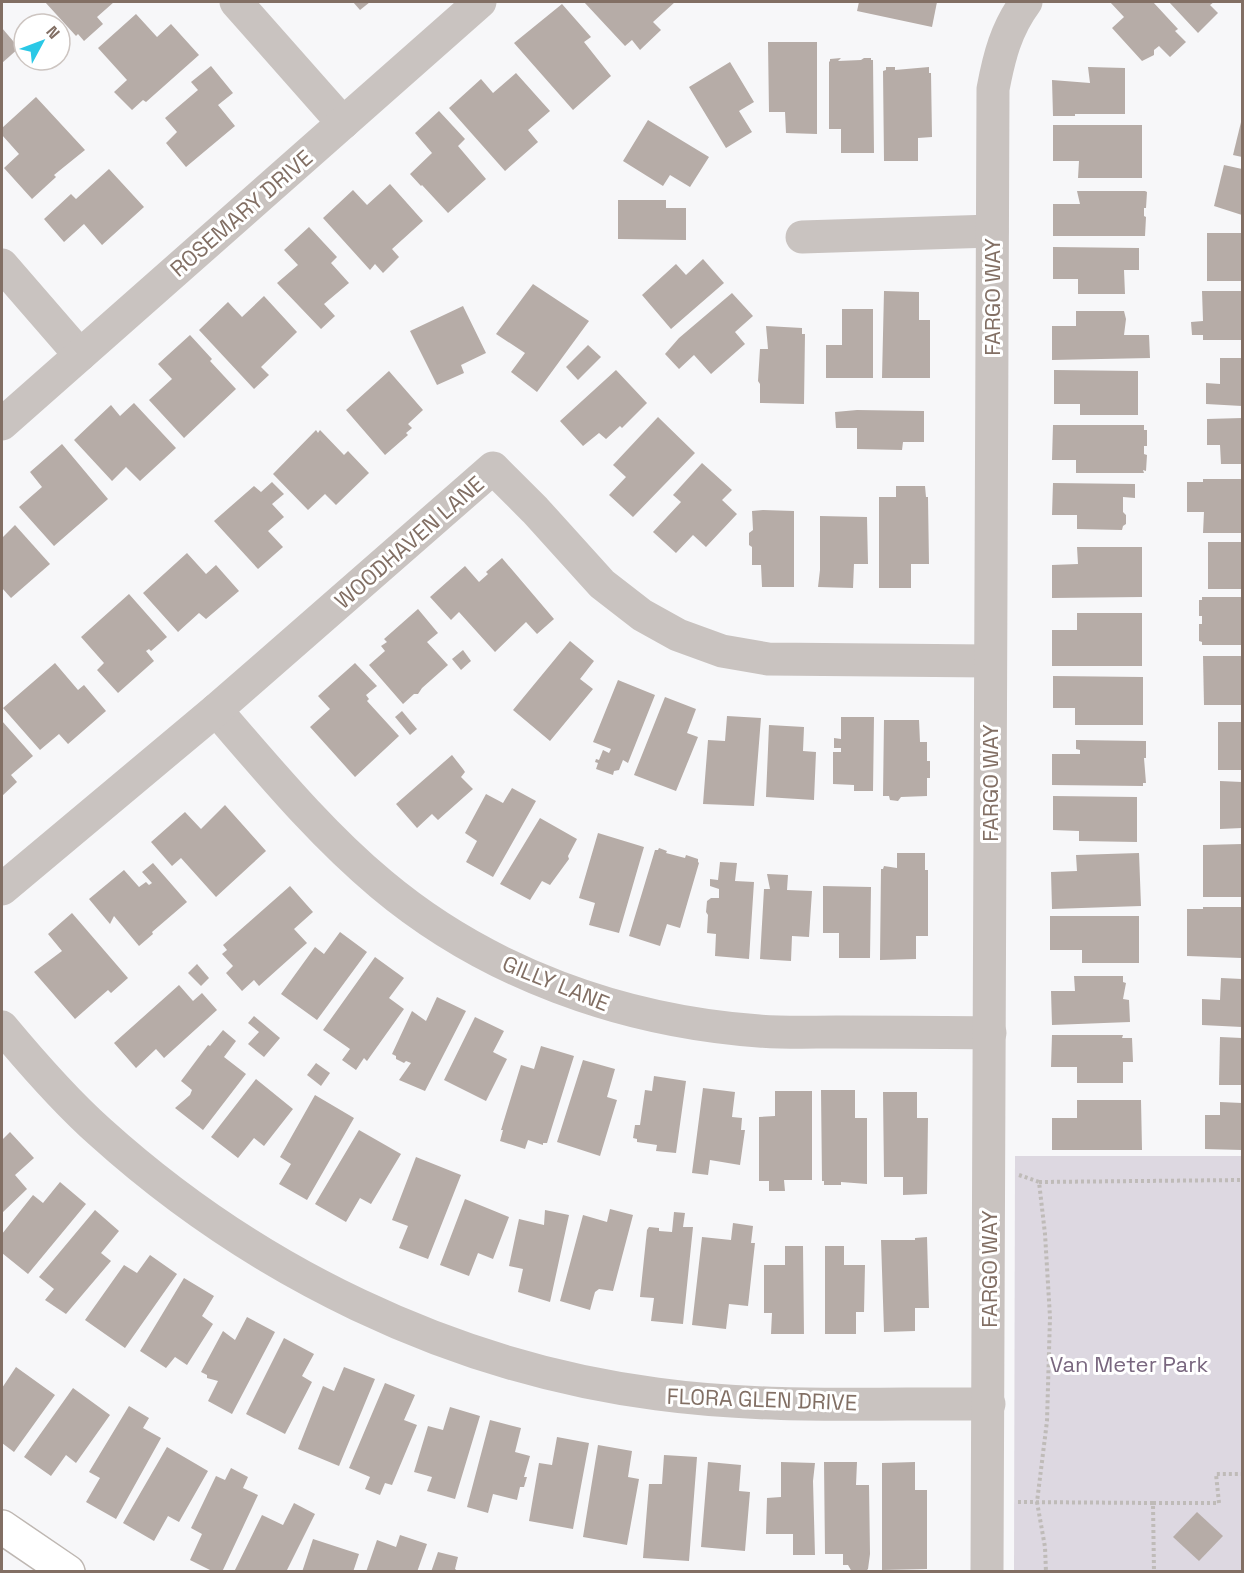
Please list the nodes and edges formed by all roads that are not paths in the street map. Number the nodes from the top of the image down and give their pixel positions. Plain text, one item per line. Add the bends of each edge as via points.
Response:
1 (236, 2) edge
2 (480, 2) edge
3 (1026, 2) edge
4 (343, 123) junction
5 (992, 231) junction
6 (802, 237) dead end
7 (2, 265) edge
8 (80, 355) junction
9 (2, 424) edge
10 (990, 661) junction
11 (216, 711) junction
12 (2, 889) edge
13 (2, 1027) edge
14 (990, 1033) junction
15 (989, 1404) junction
16 (2, 1527) edge
17 (68, 1572) edge
18 (987, 1572) edge

1 - 4 street
2 - 4 street, ROSEMARY DRIVE
3 - 5 street, FARGO WAY via 1000,52 993,89
4 - 8 street, ROSEMARY DRIVE
5 - 6 street
5 - 10 street, FARGO WAY
7 - 8 street
8 - 9 street, ROSEMARY DRIVE
10 - 11 street, WOODHAVEN LANE via 768,659 722,651 678,635 642,615 602,584 493,468
10 - 14 street, FARGO WAY
11 - 12 street, WOODHAVEN LANE
11 - 14 street, GILLY LANE via 335,843 382,885 437,925 496,959 557,987 623,1009 690,1024 749,1030
13 - 15 street, FLORA GLEN DRIVE via 98,1131 167,1189 250,1246 330,1292 404,1326 483,1355 571,1379 656,1394 743,1402
14 - 15 street, FARGO WAY
15 - 18 street, FARGO WAY
16 - 17 street

